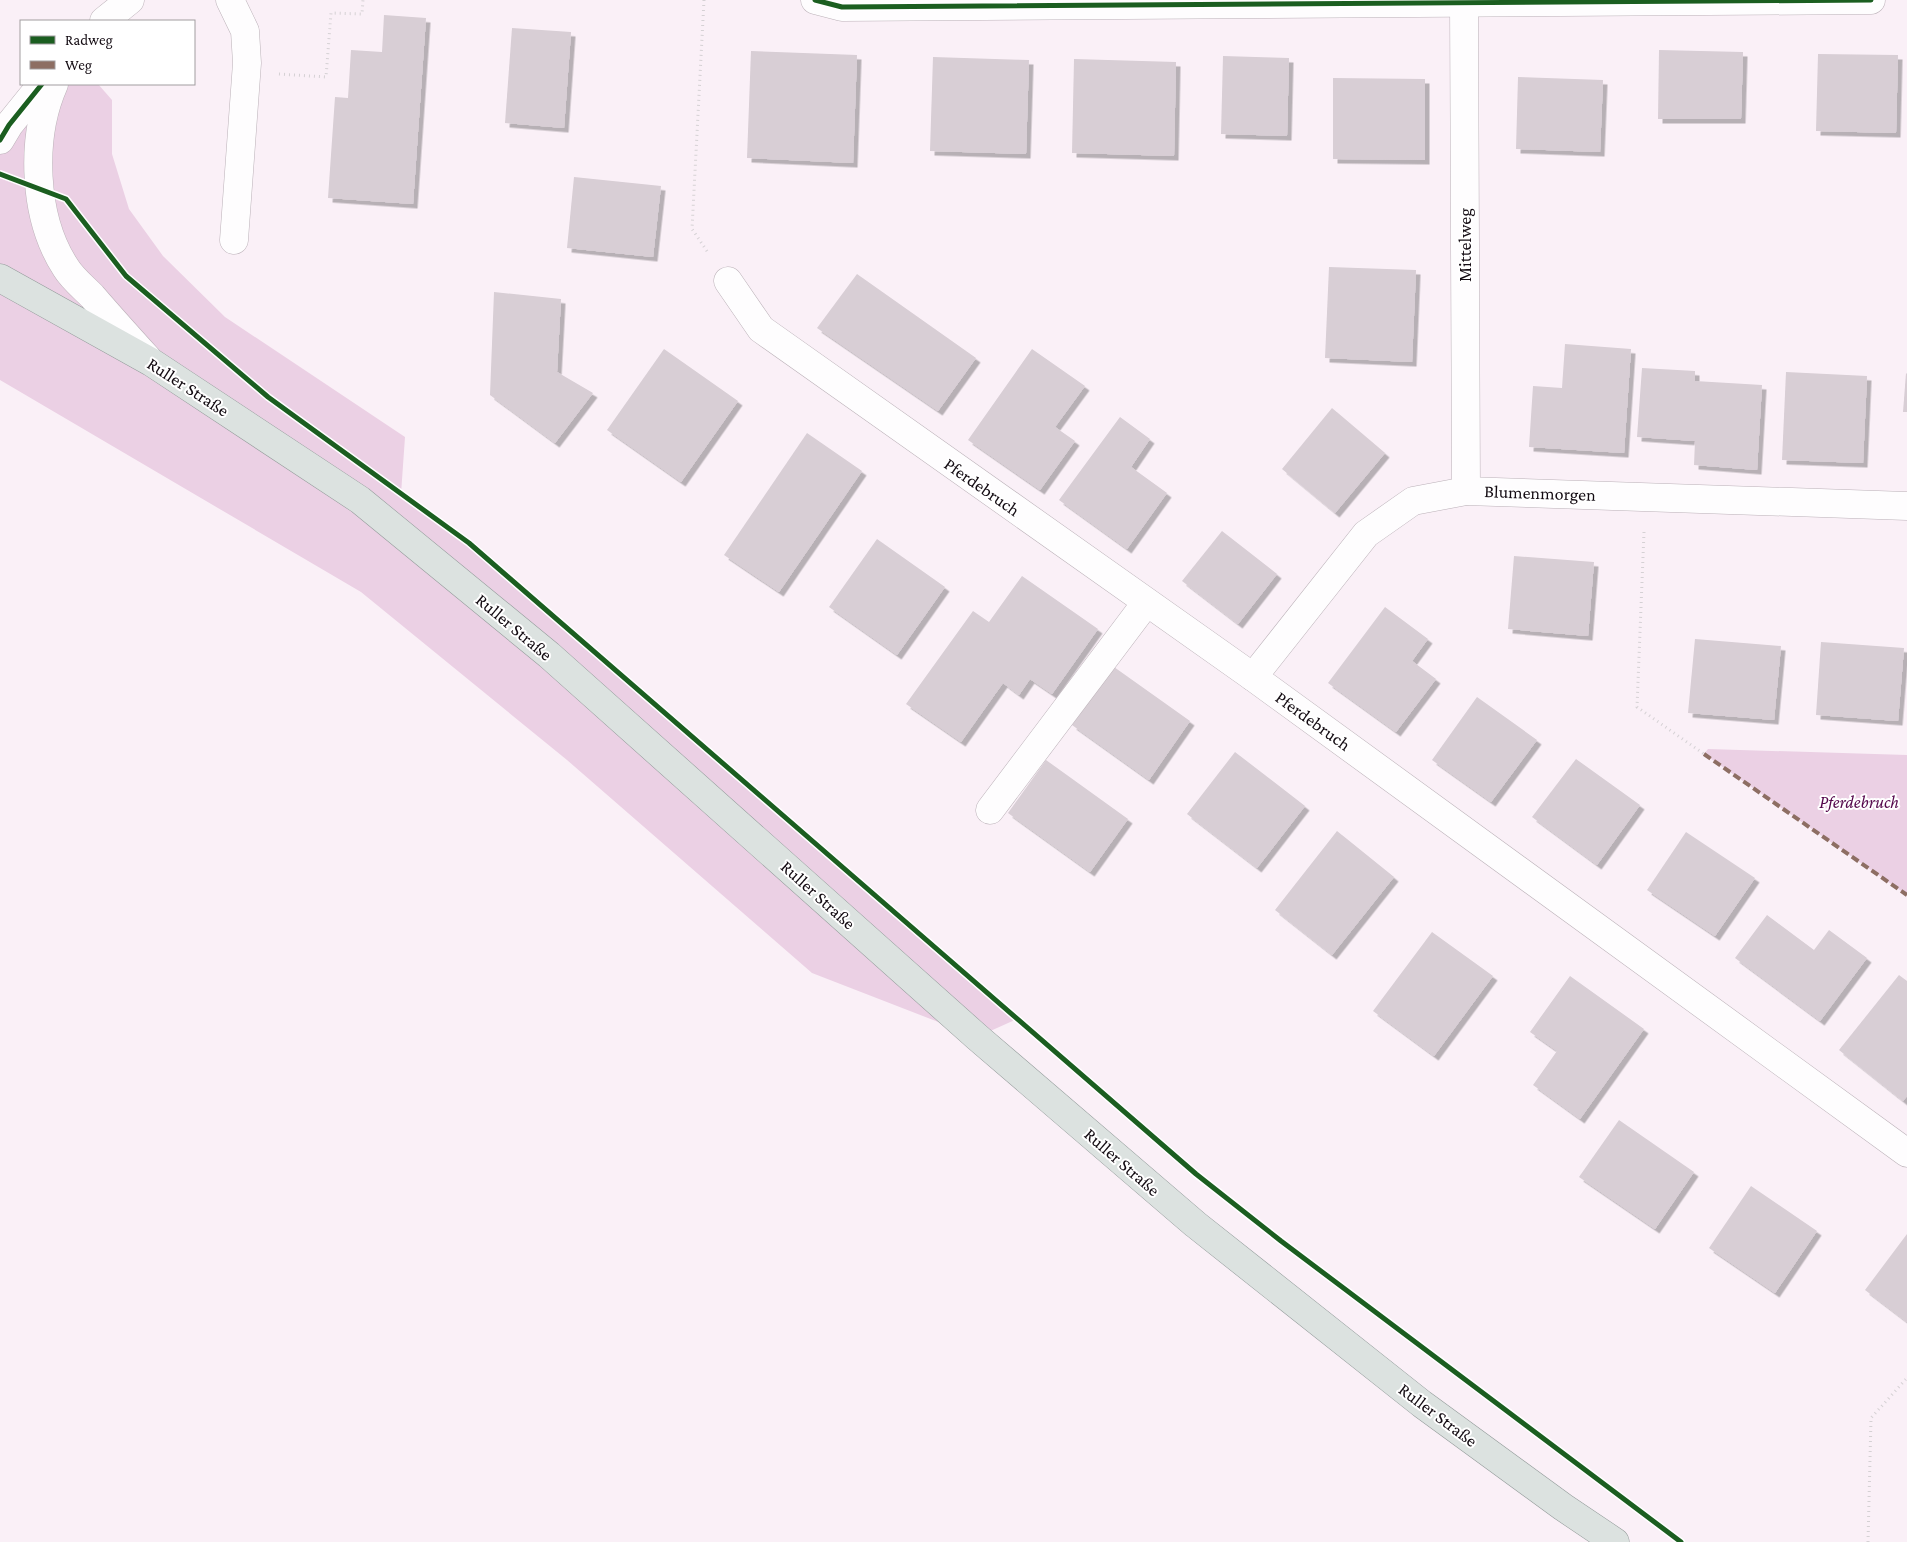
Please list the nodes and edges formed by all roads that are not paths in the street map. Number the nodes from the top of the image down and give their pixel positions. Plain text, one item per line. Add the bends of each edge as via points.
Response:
1 (130, 0) edge
2 (230, 0) edge
3 (815, 0) edge
4 (1871, 0) edge
5 (1464, 1) edge
6 (105, 20) edge
7 (41, 85) edge
8 (54, 85) edge
9 (0, 140) edge
10 (234, 240) dead end
11 (0, 278) edge
12 (728, 281) road end
13 (151, 362) junction
14 (1466, 491) junction
15 (1907, 506) edge
16 (1146, 603) junction
17 (1253, 678) junction
18 (990, 810) dead end
19 (1907, 1153) edge
20 (1615, 1542) edge

1 - 6 street
2 - 10 street via 245,31 246,72
3 - 5 street via 842,7
4 - 5 street
5 - 14 street, Mittelweg
7 - 9 street
8 - 13 street via 39,145 39,189 46,228 66,268
11 - 13 main road, Ruller Straße
12 - 16 street, Pferdebruch via 761,329
13 - 20 main road, Ruller Straße via 367,506 549,655 976,1037 1196,1224 1422,1404
14 - 15 street, Blumenmorgen
14 - 17 street, Blumenmorgen via 1413,501 1366,534
16 - 17 street, Pferdebruch
16 - 18 street
17 - 19 street, Pferdebruch

